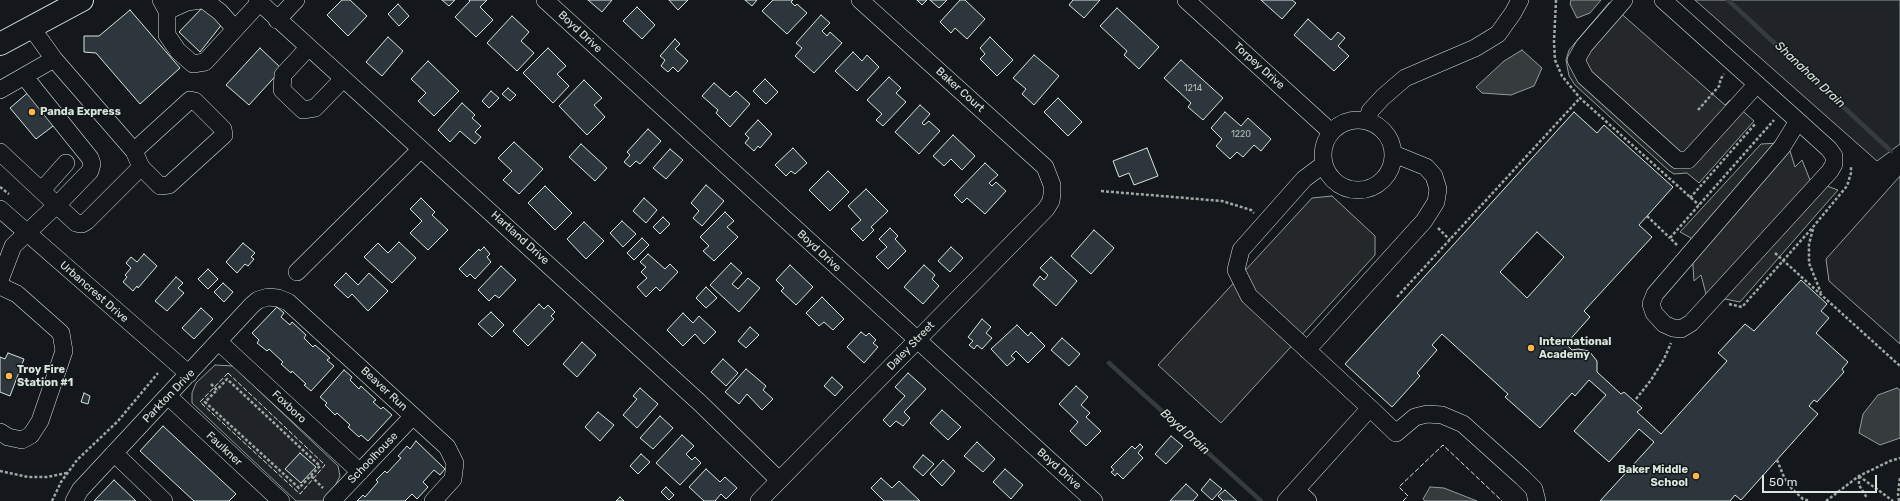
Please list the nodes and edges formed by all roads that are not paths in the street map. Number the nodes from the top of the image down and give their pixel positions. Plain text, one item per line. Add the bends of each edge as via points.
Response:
1 (46, 0) edge
2 (82, 0) edge
3 (202, 0) edge
4 (296, 0) edge
5 (545, 0) edge
6 (860, 0) edge
7 (1186, 0) edge
8 (1520, 0) edge
9 (1624, 0) edge
10 (1663, 0) edge
11 (258, 1) edge
12 (164, 6) edge
13 (277, 20) junction
14 (34, 26) junction
15 (235, 29) junction
16 (0, 44) edge
17 (308, 48) junction
18 (54, 58) junction
19 (24, 76) junction
20 (342, 80) junction
21 (1757, 84) junction
22 (0, 90) edge
23 (1368, 121) junction
24 (1798, 121) junction
25 (1331, 132) junction
26 (421, 149) junction
27 (134, 151) junction
28 (0, 152) edge
29 (1394, 154) junction
30 (66, 163) dead end
31 (1324, 164) junction
32 (141, 167) junction
33 (1052, 185) joint
34 (42, 190) junction
35 (57, 205) junction
36 (0, 209) edge
37 (26, 234) junction
38 (296, 272) dead end
39 (0, 280) edge
40 (0, 286) edge
41 (268, 297) joint
42 (916, 340) junction
43 (219, 342) junction
44 (1307, 350) junction
45 (189, 374) junction
46 (168, 396) junction
47 (1370, 408) junction
48 (413, 416) junction
49 (0, 432) edge
50 (114, 453) junction
51 (360, 472) junction
52 (779, 480) junction
53 (328, 495) edge
54 (1296, 497) edge
55 (74, 501) edge
56 (164, 501) edge
57 (281, 501) edge
58 (433, 501) edge
59 (759, 501) edge
60 (1094, 501) edge
61 (1536, 501) edge

1 - 14 main road via 43,12
2 - 14 main road
3 - 12 street
3 - 15 street via 220,12
4 - 13 street
5 - 42 street, Boyd Drive
6 - 33 street, Baker Court via 1045,167
7 - 25 street, Torpey Drive
8 - 23 street via 1498,34 1476,48 1406,78 1370,111
9 - 21 street via 1584,46 1576,60 1585,77 1677,160 1688,160
10 - 21 street
11 - 13 street, Hartland Drive
11 - 15 street
12 - 15 street via 166,35 178,51 193,64 205,62
13 - 17 street, Hartland Drive
14 - 16 main road
14 - 18 street
17 - 20 street, Hartland Drive
17 - 20 street via 283,75 282,90 303,110 315,108
18 - 19 street
18 - 27 street
19 - 22 street
19 - 35 street via 90,158 92,164 90,171
20 - 26 street, Hartland Drive
21 - 24 street
23 - 25 street via 1352,120 1340,124
23 - 29 street via 1385,131 1392,142
24 - 24 street via 1782,147 1655,294 1651,304 1654,313 1664,324 1681,328 1691,323 1830,171 1834,164 1834,156
25 - 31 street via 1325,141
26 - 38 street
26 - 52 street, Hartland Drive via 700,403
27 - 32 street
27 - 32 street via 190,100 195,101 223,129 224,135 169,185 160,186
28 - 34 street
29 - 31 street via 1387,176 1378,185 1356,191 1336,182 1328,174
29 - 44 street via 1426,167 1434,176 1438,189 1436,202 1424,221
30 - 34 street
31 - 44 street via 1304,179 1241,250 1236,270 1249,296
32 - 35 street via 82,224 76,223
33 - 42 street, Daley Street via 1051,201 1046,209
34 - 35 street
35 - 37 street
36 - 37 street, Urbancrest Drive
37 - 39 street via 13,246
37 - 45 street, Urbancrest Drive
40 - 49 street via 17,294 61,333 64,351 40,421 31,435 22,440
41 - 43 street, Parkton Drive via 252,305
41 - 48 street, Beaver Run via 288,302
42 - 52 street, Daley Street
42 - 60 street, Boyd Drive
43 - 45 street, Parkton Drive
43 - 51 street, Foxboro
44 - 47 street
45 - 46 street, Parkton Drive
46 - 50 street, Parkton Drive
46 - 57 street, Faulkner
47 - 54 street
47 - 61 street via 1396,433 1415,417 1427,414 1442,415 1463,424 1534,489
48 - 51 street, Schoolhouse
48 - 58 street, Beaver Run via 447,447 455,463 453,479
50 - 55 street, Parkton Drive via 80,490
50 - 56 street
51 - 53 street, Schoolhouse
52 - 59 street, Daley Street

